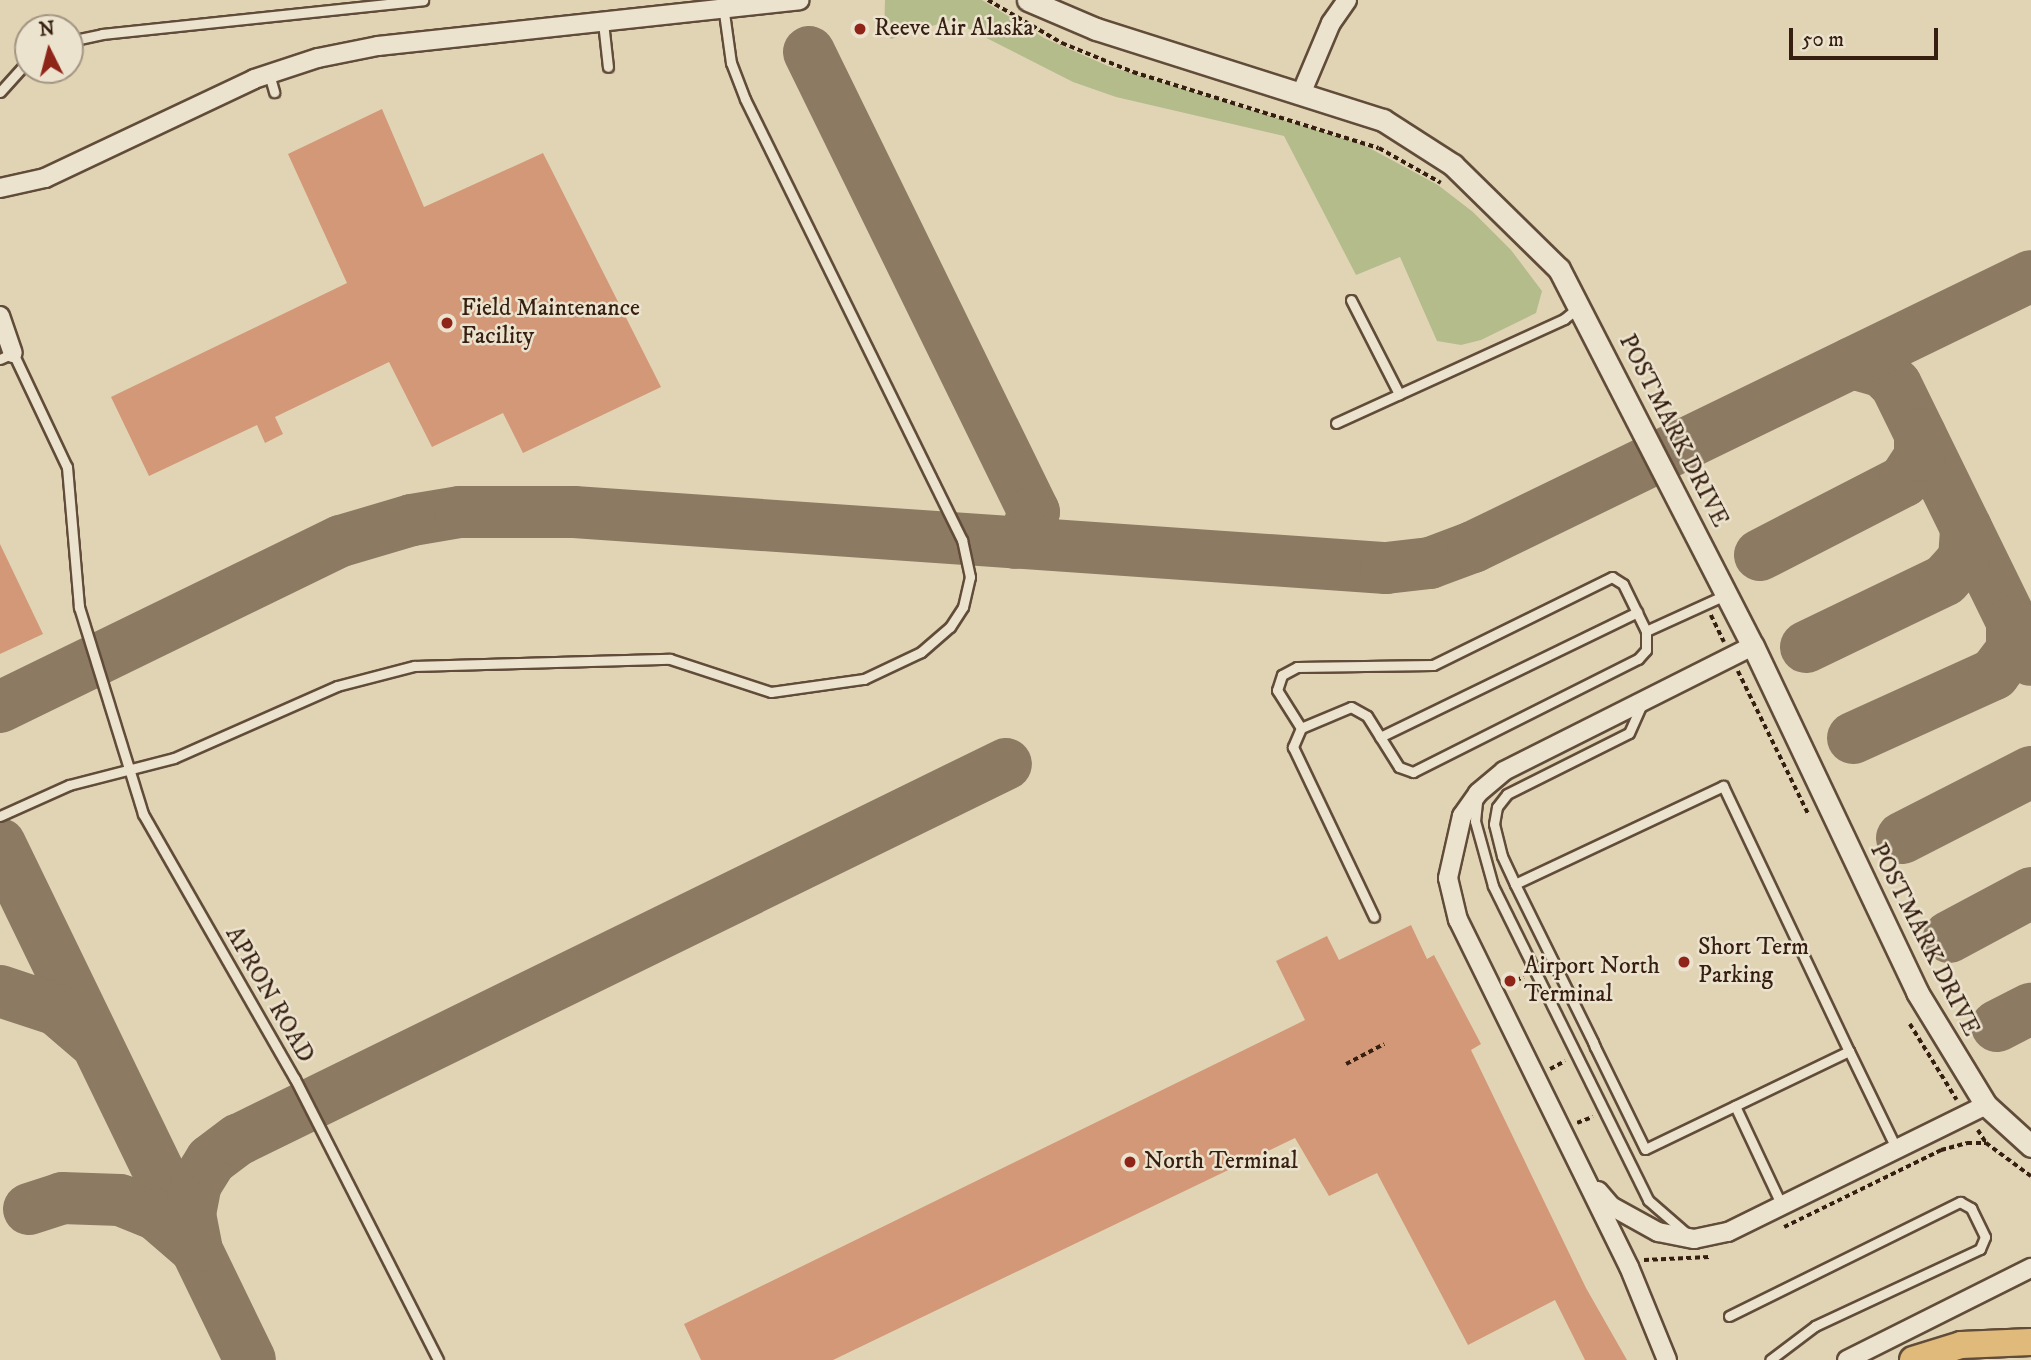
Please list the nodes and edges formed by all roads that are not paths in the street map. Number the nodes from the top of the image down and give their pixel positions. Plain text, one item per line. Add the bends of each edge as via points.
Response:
1 (423, 0) edge
2 (799, 0) edge
3 (1028, 0) edge
4 (1347, 0) edge
5 (723, 4) edge
6 (603, 22) junction
7 (84, 38) edge
8 (608, 67) dead end
9 (269, 74) junction
10 (14, 76) edge
11 (0, 92) edge
12 (274, 92) dead end
13 (1301, 94) junction
14 (0, 188) edge
15 (1351, 300) dead end
16 (1580, 306) junction
17 (0, 316) edge
18 (7, 356) edge
19 (1399, 394) junction
20 (1336, 423) dead end
21 (1727, 594) junction
22 (1637, 612) junction
23 (1646, 631) junction
24 (1753, 646) junction
25 (1643, 702) junction
26 (1301, 728) junction
27 (1380, 737) junction
28 (127, 772) junction
29 (1478, 793) junction
30 (0, 816) edge
31 (1515, 884) junction
32 (1374, 917) dead end
33 (1849, 1051) junction
34 (1735, 1106) junction
35 (1977, 1110) junction
36 (2031, 1146) edge
37 (1897, 1151) junction
38 (1581, 1173) junction
39 (1783, 1207) junction
40 (1694, 1239) junction
41 (2031, 1268) edge
42 (1729, 1317) dead end
43 (2031, 1342) edge
44 (2031, 1359) edge
45 (438, 1360) edge
46 (1667, 1360) edge
47 (1770, 1360) edge
48 (1847, 1360) edge
49 (1913, 1360) edge
50 (1994, 1360) edge

1 - 7 lane
2 - 5 street
3 - 13 street, POSTMARK DRIVE via 1096,29
4 - 13 street via 1331,23
5 - 6 street
5 - 28 lane via 731,63 745,99 962,540 970,577 962,607 950,627 921,652 864,678 771,692 670,659 414,666 337,687 174,758
6 - 8 lane
6 - 9 street via 378,46
9 - 12 lane
9 - 14 street via 45,178
10 - 11 lane
13 - 16 street, POSTMARK DRIVE via 1383,120 1453,165 1559,269
15 - 19 lane
16 - 19 lane via 1564,319
16 - 21 street, POSTMARK DRIVE
17 - 18 street
18 - 28 lane, APRON ROAD via 67,467 79,607
19 - 20 lane
21 - 23 lane
21 - 24 street, POSTMARK DRIVE
22 - 23 lane
22 - 26 lane via 1623,584 1612,577 1433,665 1297,667 1282,675 1277,690
22 - 27 lane
23 - 27 lane via 1646,650 1638,659 1413,772 1399,767
24 - 25 street
24 - 35 street, POSTMARK DRIVE
25 - 29 street via 1504,771
25 - 31 lane via 1629,733 1507,794 1497,807 1494,824
26 - 27 lane via 1351,707 1367,716
26 - 32 lane via 1293,747
28 - 30 lane via 69,785
28 - 45 lane, APRON ROAD via 143,814 291,1071
29 - 38 street via 1462,816 1453,843 1448,878 1458,920
29 - 40 lane via 1475,821 1493,887 1648,1200 1661,1216
31 - 33 lane via 1723,786
31 - 34 lane via 1645,1149
33 - 34 lane
33 - 37 lane
34 - 39 lane
35 - 36 street, POSTMARK DRIVE
35 - 37 street
37 - 39 street
38 - 40 street via 1611,1206 1634,1222
38 - 46 street via 1629,1267
39 - 40 street via 1728,1232
41 - 48 street
42 - 47 lane via 1960,1202 1971,1208 1984,1237 1980,1249 1815,1326
43 - 49 main road via 1961,1345
44 - 50 main road

